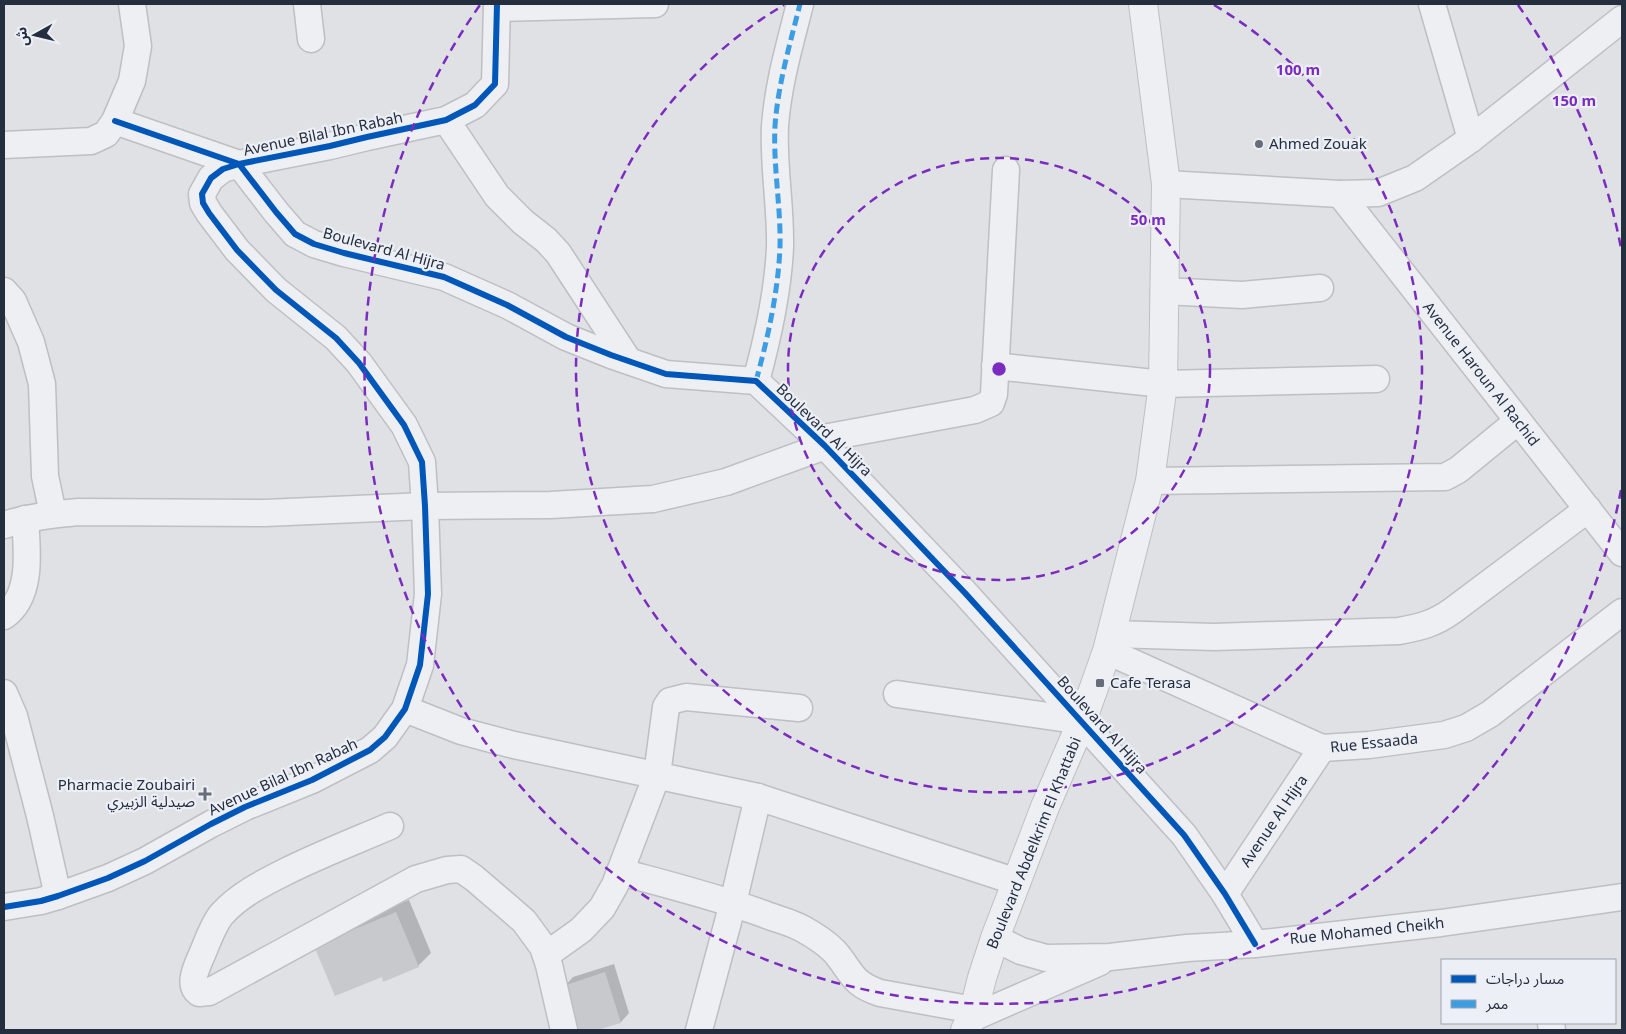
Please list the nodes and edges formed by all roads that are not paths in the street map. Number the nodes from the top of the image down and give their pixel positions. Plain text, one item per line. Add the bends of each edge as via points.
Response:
1 (132, 4) edge
2 (306, 4) edge
3 (655, 4) edge
4 (800, 4) edge
5 (1143, 4) edge
6 (1432, 4) edge
7 (497, 6) edge
8 (1622, 19) edge
9 (310, 39) dead end
10 (446, 120) junction
11 (115, 121) junction
12 (1471, 139) junction
13 (4, 145) edge
14 (240, 164) junction
15 (1006, 170) dead end
16 (1166, 184) junction
17 (1340, 194) junction
18 (1320, 288) dead end
19 (4, 291) edge
20 (1164, 291) junction
21 (628, 360) junction
22 (995, 366) junction
23 (1376, 379) dead end
24 (756, 381) junction
25 (1163, 384) junction
26 (1518, 421) junction
27 (822, 442) junction
28 (1150, 481) junction
29 (426, 506) junction
30 (1588, 510) junction
31 (53, 514) junction
32 (14, 522) edge
33 (1622, 553) edge
34 (1622, 612) edge
35 (4, 616) edge
36 (1109, 642) junction
37 (4, 693) edge
38 (897, 694) dead end
39 (799, 708) dead end
40 (405, 709) junction
41 (1082, 722) junction
42 (1322, 748) junction
43 (657, 775) junction
44 (758, 797) junction
45 (390, 826) dead end
46 (621, 872) junction
47 (1017, 882) junction
48 (1225, 894) junction
49 (58, 896) junction
50 (1622, 896) edge
51 (733, 903) junction
52 (4, 907) edge
53 (995, 938) junction
54 (1255, 944) junction
55 (546, 955) junction
56 (1110, 958) junction
57 (970, 1019) edge
58 (564, 1030) edge
59 (699, 1030) edge

1 - 11 street via 138,46 132,81
2 - 9 street
3 - 7 street
4 - 24 street via 778,93 775,128 780,246 778,276 771,325
5 - 16 street, Boulevard Abdelkrim El Khattabi
6 - 12 street
7 - 10 street, Avenue Bilal Ibn Rabah via 495,84 475,105
8 - 12 street
10 - 14 street, Avenue Bilal Ibn Rabah
10 - 21 street via 498,196 558,253
11 - 13 street via 106,134 91,140
11 - 14 street
12 - 17 street via 1415,178 1378,194
14 - 21 street, Boulevard Al Hijra via 295,234 314,244 444,277 507,305 566,337
14 - 29 street, Avenue Bilal Ibn Rabah via 223,169 211,178 202,194 203,203 237,250 276,290 336,338 386,398 422,462
15 - 22 street
16 - 17 street
16 - 20 street, Boulevard Abdelkrim El Khattabi
17 - 26 street, Avenue Haroun Al Rachid
18 - 20 street via 1242,295
19 - 31 street via 13,301 30,342 42,384 45,476
20 - 25 street, Boulevard Abdelkrim El Khattabi
21 - 24 street, Boulevard Al Hijra via 666,374
22 - 25 street
22 - 27 street via 994,394 986,406
23 - 25 street
24 - 27 street, Boulevard Al Hijra
25 - 28 street, Boulevard Abdelkrim El Khattabi
26 - 28 street via 1446,477
26 - 30 street, Avenue Haroun Al Rachid
27 - 29 street via 726,482 653,499 551,505
27 - 41 street, Boulevard Al Hijra
28 - 36 street, Boulevard Abdelkrim El Khattabi
29 - 31 street via 265,513
29 - 40 street, Avenue Bilal Ibn Rabah via 427,603 420,665
30 - 33 street, Avenue Haroun Al Rachid
30 - 36 street via 1438,621 1422,626 1399,631
31 - 32 street
32 - 35 street via 27,556 22,592
34 - 42 street, Rue Essaada via 1490,714 1466,728 1414,740
36 - 41 street, Boulevard Abdelkrim El Khattabi
36 - 42 street, Rue Essaada
37 - 49 street via 14,716
38 - 41 street
39 - 43 street via 686,697 674,699 666,707
40 - 43 street via 461,731 514,745
40 - 49 street, Avenue Bilal Ibn Rabah via 385,737 351,761 245,807 145,861
41 - 47 street, Boulevard Abdelkrim El Khattabi
41 - 48 street, Boulevard Al Hijra via 1184,834
42 - 48 street, Avenue Al Hijra
43 - 44 street
43 - 46 street
44 - 47 street
44 - 51 street
45 - 55 street via 304,862 236,901 221,916 201,956 193,982 195,990 209,992 416,879 447,870 461,869 488,890 524,921
46 - 51 street
46 - 55 street via 602,908 581,930
47 - 53 street, Boulevard Abdelkrim El Khattabi
48 - 54 street, Boulevard Al Hijra
49 - 52 street, Avenue Bilal Ibn Rabah
50 - 54 street, Rue Mohamed Cheikh via 1442,923
51 - 57 street via 819,938 832,949 856,981 867,988
51 - 59 street
53 - 56 street, Rue Mohamed Cheikh via 1021,951 1046,958
53 - 57 street, Boulevard Abdelkrim El Khattabi
54 - 56 street, Rue Mohamed Cheikh via 1187,948
55 - 58 street
56 - 57 street, Rue Mohamed Cheikh

